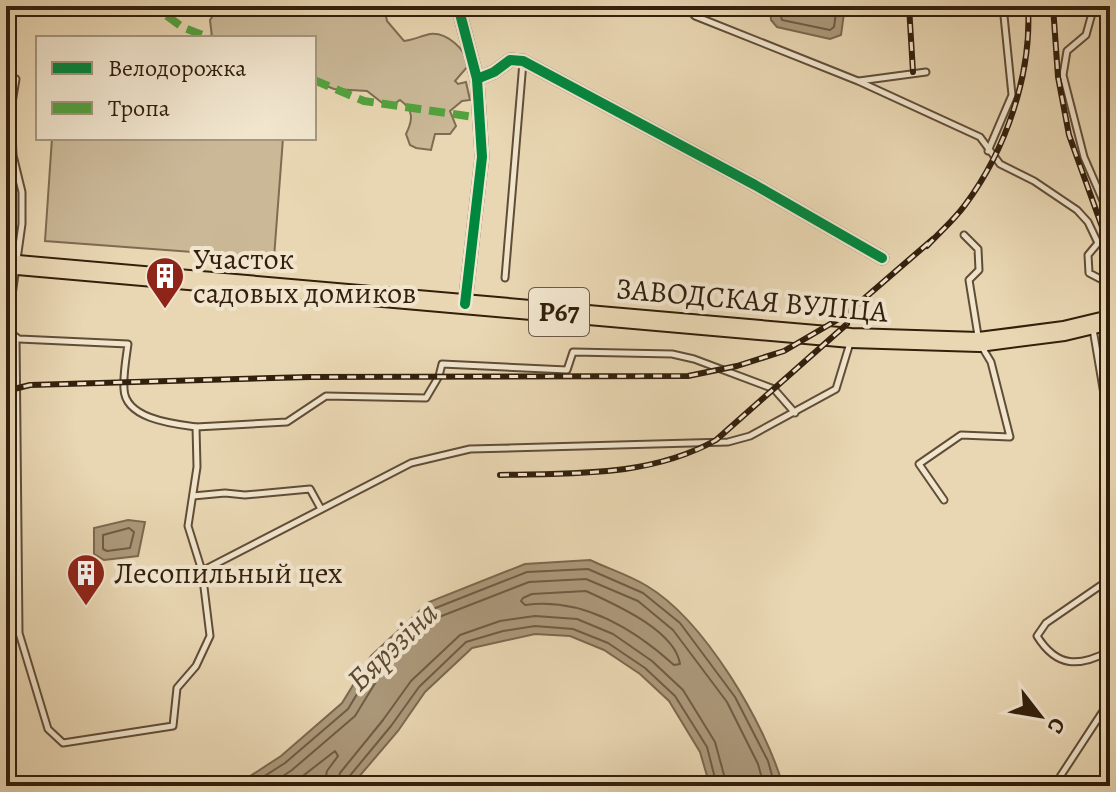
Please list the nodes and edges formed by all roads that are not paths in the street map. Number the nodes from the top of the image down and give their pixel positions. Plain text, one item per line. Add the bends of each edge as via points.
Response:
1 (458, 6) edge
2 (685, 6) edge
3 (1003, 6) edge
4 (1094, 6) edge
5 (523, 61) junction
6 (926, 72) dead end
7 (16, 79) dead end
8 (477, 79) junction
9 (858, 81) junction
10 (8, 108) edge
11 (988, 151) junction
12 (1110, 217) edge
13 (964, 235) dead end
14 (882, 258) dead end
15 (11, 264) edge
16 (505, 278) dead end
17 (1110, 284) edge
18 (465, 304) junction
19 (1101, 322) edge
20 (16, 337) junction
21 (851, 338) junction
22 (979, 342) junction
23 (16, 377) junction
24 (6, 379) edge
25 (1110, 411) edge
26 (795, 413) junction
27 (196, 427) junction
28 (193, 496) junction
29 (944, 500) dead end
30 (321, 509) junction
31 (202, 571) junction
32 (1110, 579) edge
33 (1110, 651) edge
34 (1110, 692) edge
35 (1054, 786) edge

1 - 8 street
2 - 9 lane via 695,16
3 - 11 lane via 1012,95
4 - 12 lane via 1086,35 1067,51 1063,75 1084,157
5 - 8 street via 510,60
5 - 14 street
5 - 16 lane
6 - 9 lane
7 - 10 lane
8 - 18 street via 482,157
9 - 11 lane via 980,137
10 - 15 lane via 22,192 22,224
11 - 17 lane via 1000,164 1060,197 1088,222 1098,243 1088,255 1089,273
13 - 22 lane via 978,249 979,270 969,280
15 - 18 main road, ЗАВОДСКАЯ ВУЛІЦА / Р67
15 - 20 lane via 7,331
18 - 21 main road, ЗАВОДСКАЯ ВУЛІЦА / Р67
19 - 22 main road, ЗАВОДСКАЯ ВУЛІЦА / Р67
19 - 25 lane
20 - 23 lane
20 - 27 lane via 128,344 124,392 130,405 160,423
21 - 22 main road, ЗАВОДСКАЯ ВУЛІЦА / Р67
21 - 26 lane via 836,389
22 - 29 lane via 991,362 1010,437 961,435 919,464
23 - 24 lane
23 - 31 lane via 19,633 48,729 63,743 173,726 177,688 196,666 210,636
26 - 27 lane via 774,389 694,359 573,352 567,370 442,364 426,398 326,396 287,422
26 - 30 lane via 728,442 470,449 411,463
27 - 28 lane
28 - 30 lane via 310,489
28 - 31 lane via 188,526
30 - 31 lane
32 - 33 lane via 1046,623 1037,636 1061,661 1088,662
34 - 35 lane

